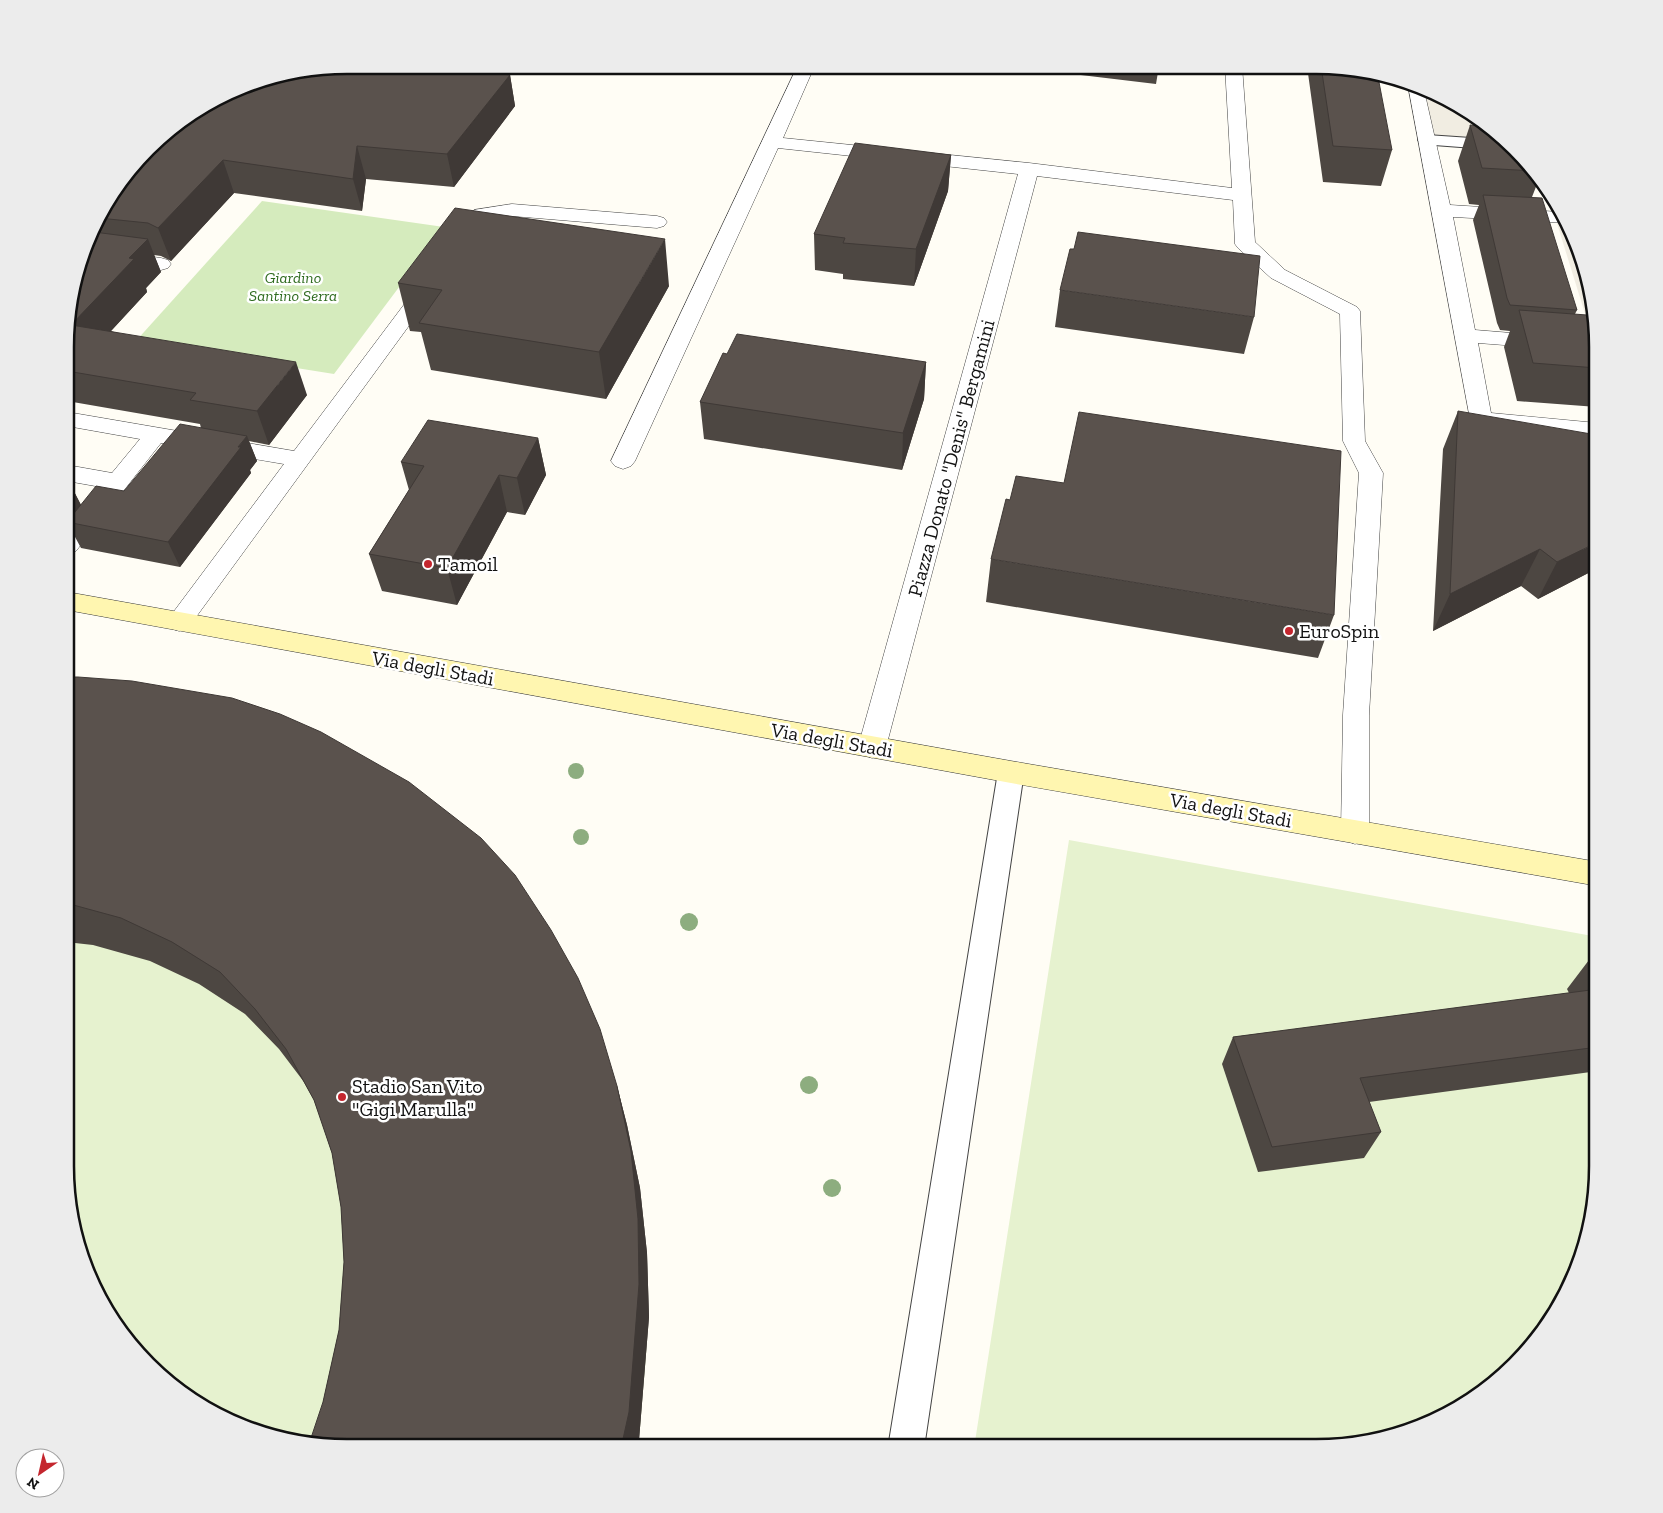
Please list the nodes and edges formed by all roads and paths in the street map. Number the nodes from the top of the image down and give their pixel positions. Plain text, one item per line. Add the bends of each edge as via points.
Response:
1 (803, 74) edge
2 (1234, 74) edge
3 (1417, 94) edge
4 (1428, 140) junction
5 (772, 142) junction
6 (1499, 144) edge
7 (1029, 169) junction
8 (1242, 195) junction
9 (1442, 210) junction
10 (1557, 218) edge
11 (658, 222) dead end
12 (90, 255) edge
13 (161, 264) dead end
14 (1465, 336) junction
15 (1589, 345) edge
16 (74, 420) edge
17 (1589, 429) edge
18 (156, 434) junction
19 (299, 459) junction
20 (622, 461) dead end
21 (74, 474) edge
22 (117, 482) junction
23 (74, 536) edge
24 (74, 602) edge
25 (178, 622) junction
26 (872, 747) junction
27 (1011, 772) junction
28 (1355, 832) junction
29 (1589, 872) edge
30 (907, 1439) edge

1 - 5 street
2 - 8 street
3 - 4 street
4 - 6 lane
4 - 9 street
5 - 7 street
5 - 20 street
7 - 8 street
7 - 26 street, Piazza Donato "Denis" Bergamini
8 - 28 street via 1245,244 1278,274 1350,311 1354,441 1371,473 1356,715
9 - 10 street
9 - 14 street
11 - 19 street via 512,210 481,214
12 - 13 street
14 - 15 street
14 - 17 street via 1481,419
16 - 18 street
18 - 19 street
18 - 22 street
19 - 25 street
21 - 22 street
22 - 23 street
24 - 25 street, Via degli Stadi
25 - 26 street, Via degli Stadi
26 - 27 street, Via degli Stadi
27 - 28 street, Via degli Stadi
27 - 30 lane
28 - 29 street, Via degli Stadi

